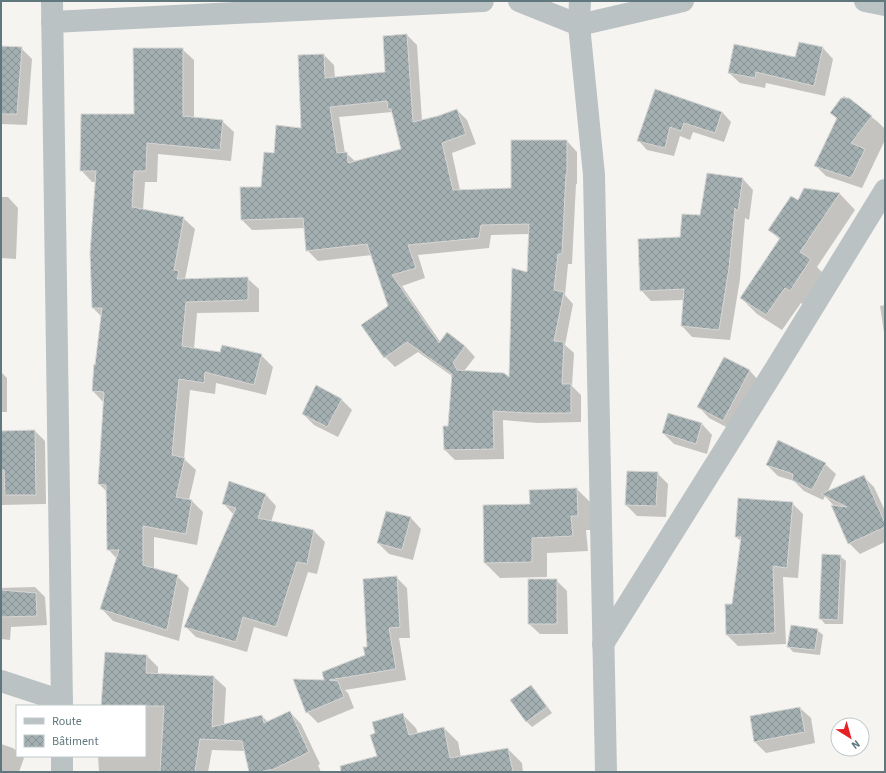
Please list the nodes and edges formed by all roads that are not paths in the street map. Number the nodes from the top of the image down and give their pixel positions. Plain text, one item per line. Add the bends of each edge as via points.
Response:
1 (52, 1) edge
2 (483, 1) edge
3 (519, 1) edge
4 (580, 1) edge
5 (683, 1) edge
6 (865, 1) edge
7 (885, 5) edge
8 (52, 22) junction
9 (579, 25) junction
10 (885, 190) edge
11 (603, 644) junction
12 (1, 681) edge
13 (62, 703) edge
14 (62, 757) edge
15 (62, 772) edge
16 (606, 772) edge

1 - 8 street
2 - 8 street
3 - 9 street
4 - 9 street
5 - 9 street
6 - 7 street
8 - 13 street
9 - 11 street via 594,175
10 - 11 street
11 - 16 street
12 - 13 street
14 - 15 street

